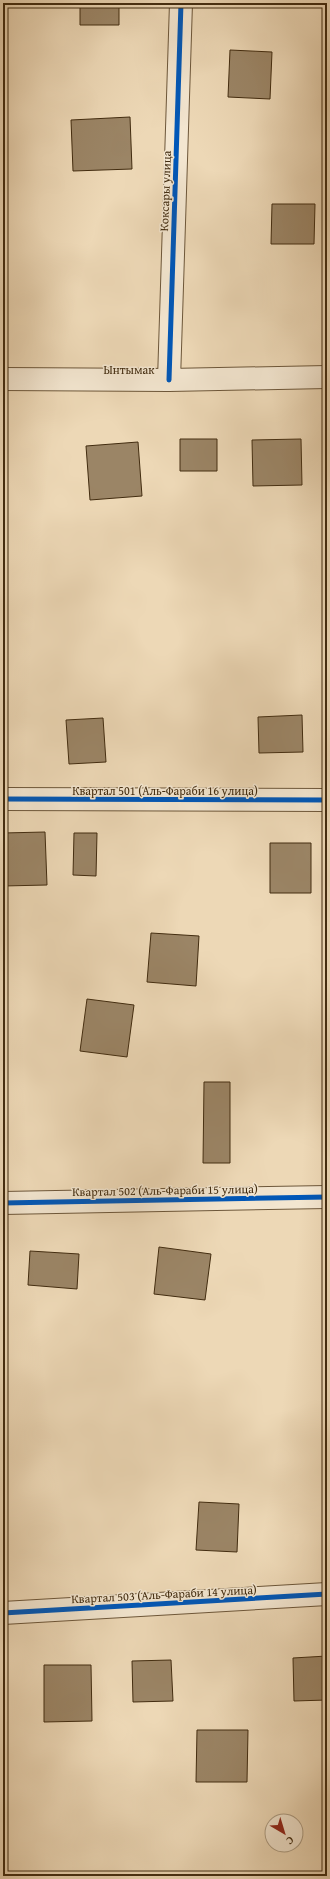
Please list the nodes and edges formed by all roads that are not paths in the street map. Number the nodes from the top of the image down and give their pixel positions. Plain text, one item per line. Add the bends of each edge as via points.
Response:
1 (181, 3) edge
2 (327, 377) edge
3 (3, 379) edge
4 (169, 380) junction
5 (3, 799) edge
6 (327, 800) edge
7 (327, 1197) edge
8 (3, 1203) edge
9 (327, 1594) edge
10 (3, 1613) edge

1 - 4 street, Коксары улица
2 - 4 street, Ынтымак
3 - 4 street, Ынтымак
5 - 6 street, Квартал 501 (Аль-Фараби 16 улица)
7 - 8 street, Квартал 502 (Аль-Фараби 15 улица)
9 - 10 street, Квартал 503 (Аль-Фараби 14 улица)

